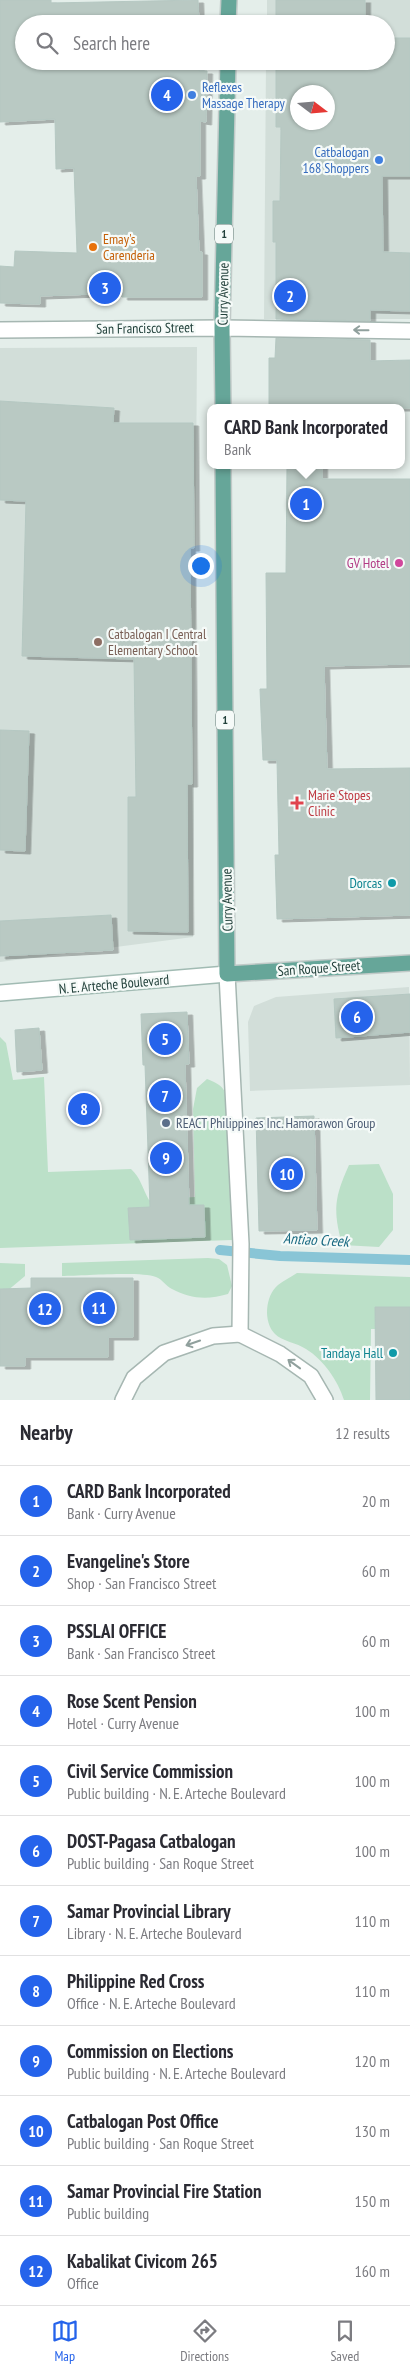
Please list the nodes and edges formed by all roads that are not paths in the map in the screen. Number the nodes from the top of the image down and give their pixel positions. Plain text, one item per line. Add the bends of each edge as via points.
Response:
1 (229, 0) edge
2 (228, 15) edge
3 (228, 70) edge
4 (222, 328) junction
5 (0, 330) edge
6 (410, 331) edge
7 (223, 404) edge
8 (223, 469) edge
9 (410, 963) edge
10 (227, 974) junction
11 (0, 993) edge
12 (240, 1334) junction
13 (123, 1400) edge
14 (325, 1400) edge

1 - 2 main road
3 - 4 main road, Curry Avenue / 1
4 - 5 street, San Francisco Street
6 -> 4 street, San Francisco Street
4 - 7 main road, Curry Avenue / 1
8 - 10 main road, Curry Avenue / 1
9 - 10 main road, San Roque Street
10 - 11 street, N. E. Arteche Boulevard
10 - 12 street, Curry Avenue via 241,1244
12 -> 13 street via 213,1336 164,1353 134,1378
14 -> 12 street via 311,1376 280,1354

